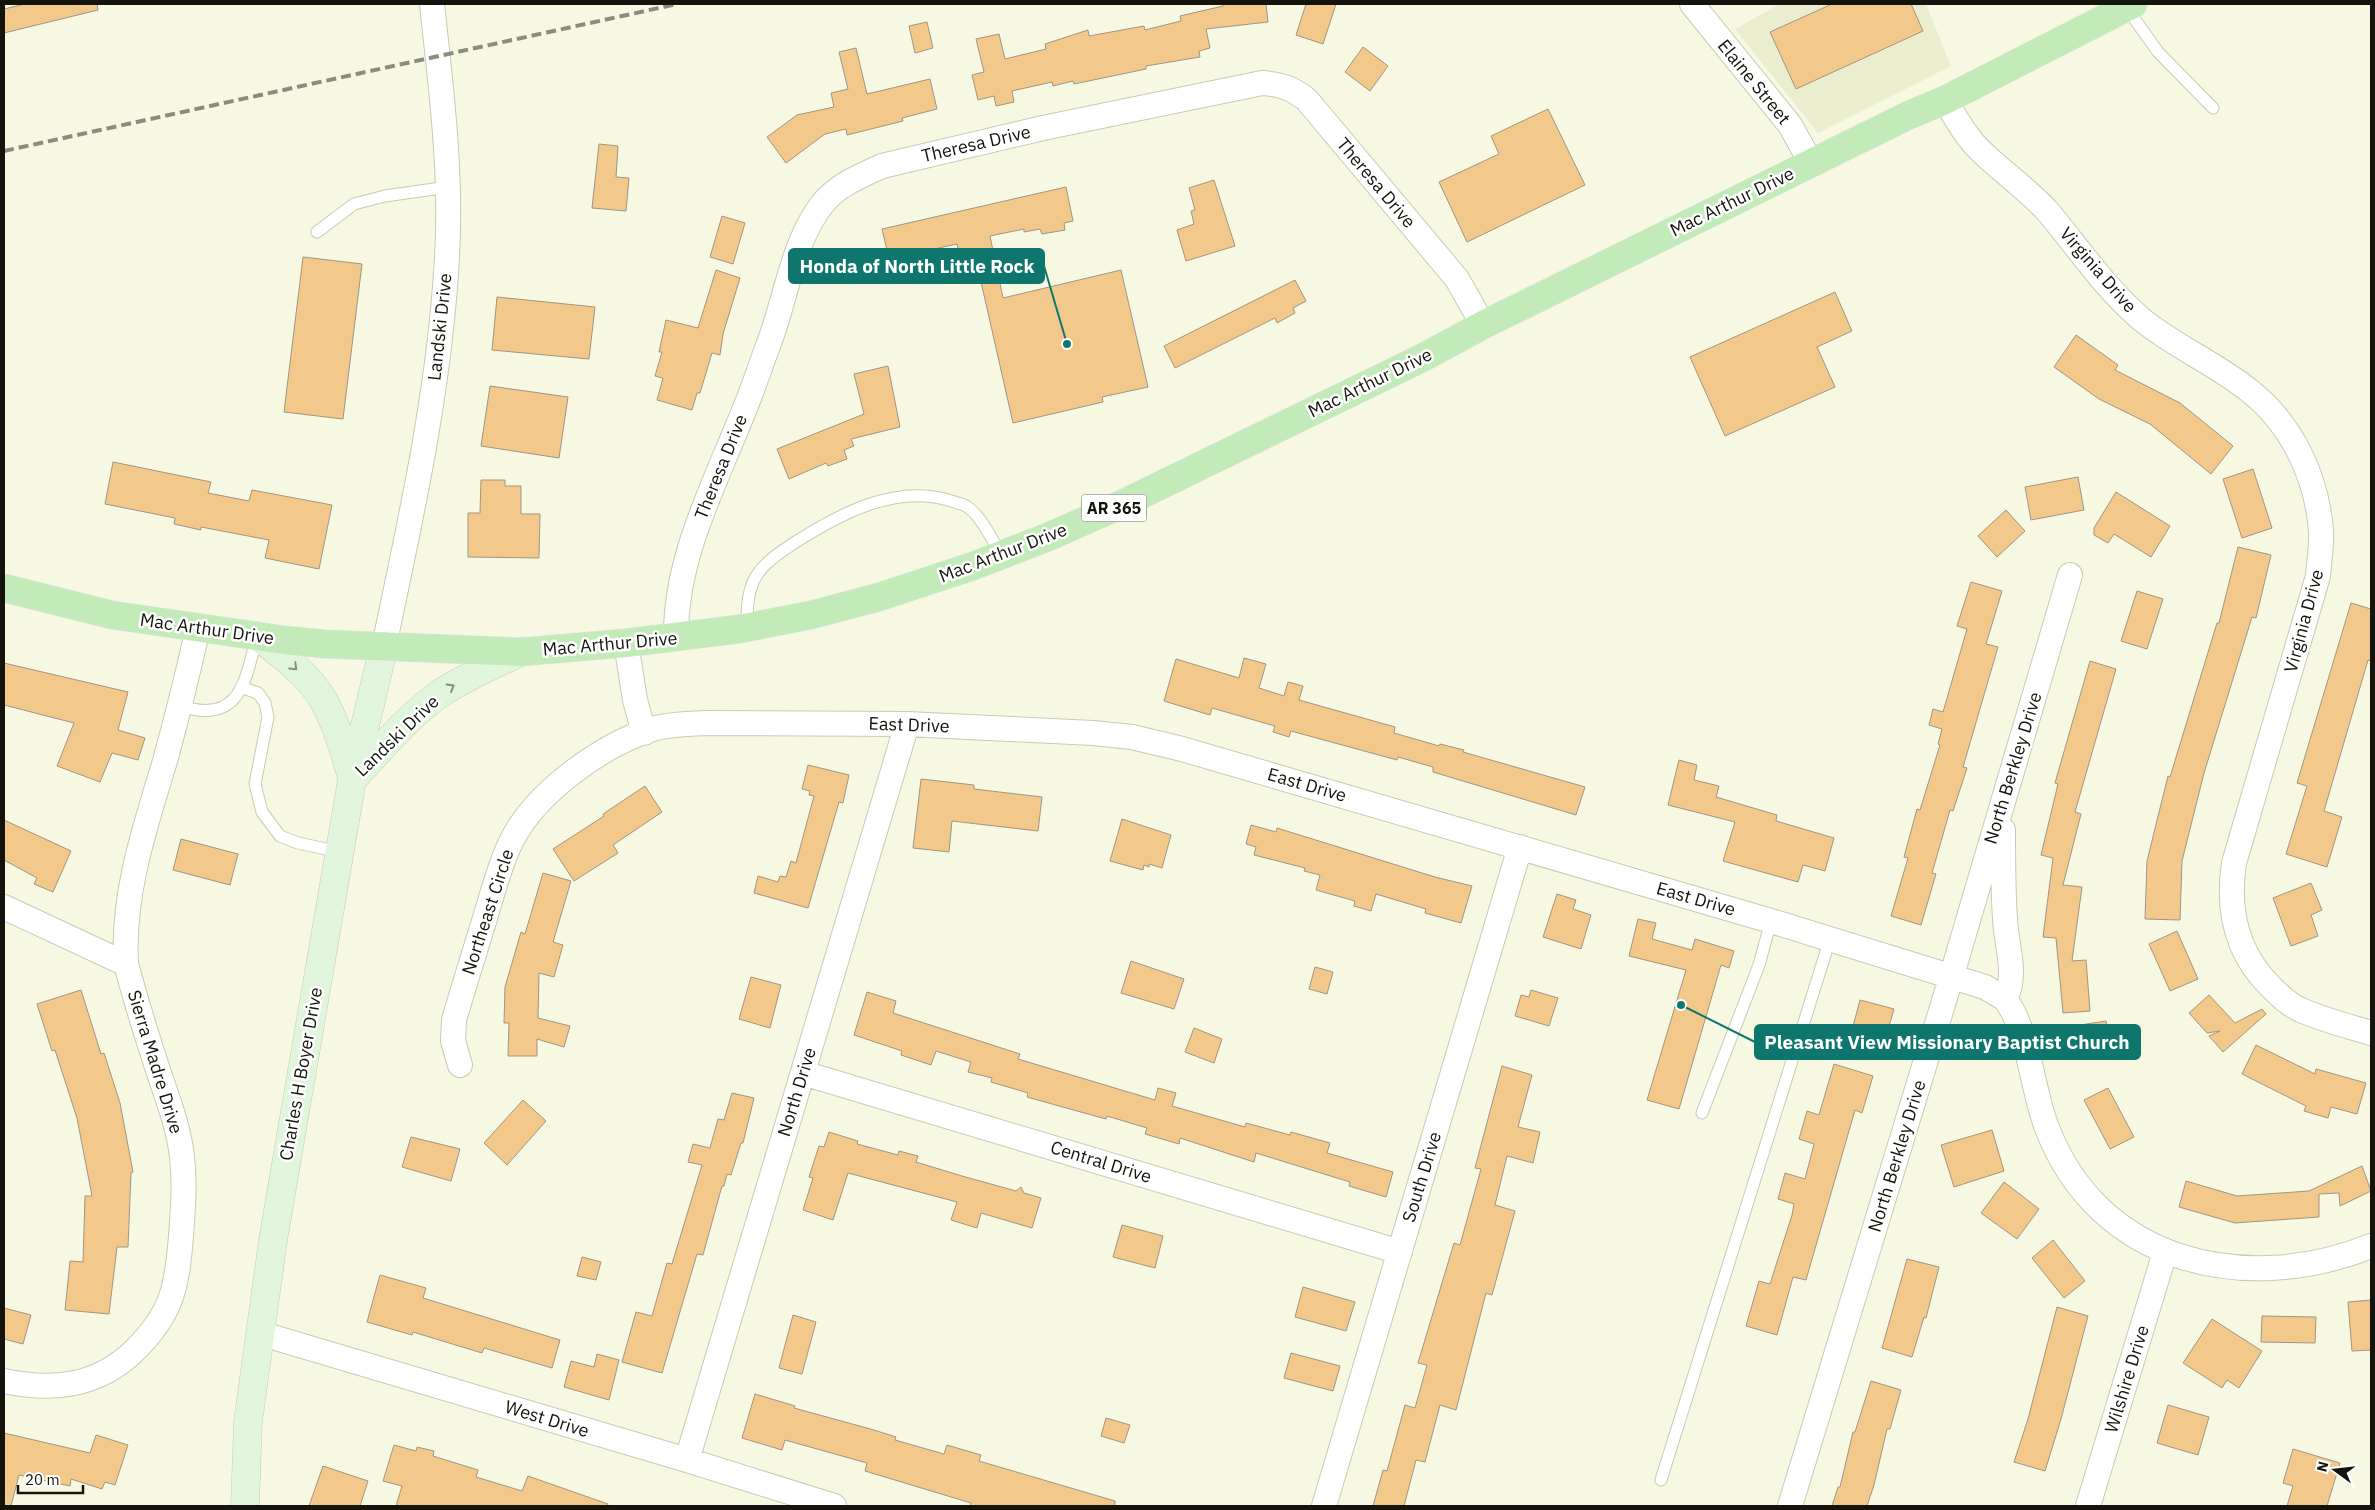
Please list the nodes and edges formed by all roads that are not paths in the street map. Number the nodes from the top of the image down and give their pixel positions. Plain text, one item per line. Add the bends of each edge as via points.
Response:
1 (432, 4) edge
2 (1692, 4) edge
3 (2130, 5) edge
4 (1945, 100) junction
5 (2212, 108) dead end
6 (1811, 163) junction
7 (448, 187) junction
8 (317, 232) dead end
9 (1483, 325) junction
10 (1001, 555) junction
11 (2070, 575) dead end
12 (4, 588) edge
13 (198, 628) junction
14 (748, 628) junction
15 (257, 636) junction
16 (676, 638) junction
17 (626, 644) junction
18 (384, 646) junction
19 (520, 652) junction
20 (243, 688) junction
21 (180, 706) junction
22 (907, 724) junction
23 (644, 733) junction
24 (352, 780) junction
25 (2004, 796) junction
26 (1520, 847) junction
27 (340, 852) junction
28 (4, 907) edge
29 (1771, 921) junction
30 (1830, 939) junction
31 (126, 964) junction
32 (1951, 978) junction
33 (2004, 999) junction
34 (2371, 1033) edge
35 (460, 1065) dead end
36 (803, 1073) junction
37 (1702, 1112) dead end
38 (2371, 1246) edge
39 (1400, 1252) junction
40 (2165, 1252) junction
41 (259, 1333) junction
42 (4, 1381) edge
43 (687, 1460) junction
44 (1662, 1480) dead end
45 (245, 1506) edge
46 (834, 1506) edge
47 (1324, 1506) edge
48 (1790, 1506) edge
49 (2088, 1506) edge

1 - 7 street, Landski Drive via 446,131
2 - 6 street, Elaine Street via 1790,125
3 - 4 main road, Mac Arthur Drive / AR 365
3 - 5 lane via 2158,52
4 - 6 main road, Mac Arthur Drive / AR 365
4 - 34 street, Virginia Drive via 1964,132 2048,213 2128,306 2168,338 2251,392 2281,423 2300,452 2318,506 2321,533 2318,576 2234,863 2231,907 2244,953 2259,975 2284,1000 2301,1010
6 - 9 main road, Mac Arthur Drive / AR 365
7 - 8 lane via 354,204
7 - 18 street, Landski Drive via 442,324 433,390
9 - 10 main road, Mac Arthur Drive / AR 365 via 1120,505
9 - 16 street, Theresa Drive via 1457,279 1307,100 1292,88 1262,83 1043,128 882,166 836,190 810,223 770,340 688,553 678,598
10 - 14 main road, Mac Arthur Drive / AR 365 via 879,597
10 - 14 lane via 987,529 967,506 934,496 900,497 867,504 820,526 764,566 754,581 747,603
11 - 25 street, North Berkley Drive
12 - 13 main road, Mac Arthur Drive / AR 365 via 112,615
13 - 15 main road, Mac Arthur Drive / AR 365
13 - 21 street, Sierra Madre Drive
14 - 16 main road, Mac Arthur Drive / AR 365
15 - 18 main road, Mac Arthur Drive / AR 365 via 325,644
15 - 20 lane
15 -> 24 street, Landski Drive via 295,668 324,701 342,742
16 - 17 main road, Mac Arthur Drive / AR 365
17 - 19 main road, Mac Arthur Drive / AR 365
17 - 23 street
18 - 19 main road, Mac Arthur Drive / AR 365
18 - 24 street, Charles H Boyer Drive
24 -> 19 street, Landski Drive via 424,706 464,680
20 - 21 lane via 230,703 210,711
20 - 27 lane via 258,694 265,703 268,717 255,784 262,812 280,836
21 - 31 street, Sierra Madre Drive via 134,871 124,942
22 - 23 street, East Drive via 705,723 676,724
22 - 26 street, East Drive via 1132,737 1191,751
22 - 36 street, North Drive
23 - 35 street, Northeast Circle via 594,758 558,785 543,798 512,839 454,1020 453,1041
24 - 27 street, Charles H Boyer Drive
25 - 32 street, North Berkley Drive
25 - 33 street via 2003,881 2011,972
26 - 29 street, East Drive
26 - 39 street, South Drive
27 - 41 street, Charles H Boyer Drive
28 - 31 street
29 - 30 street, East Drive
29 - 37 lane via 1759,965
30 - 32 street, East Drive
30 - 44 lane
31 - 42 street, Sierra Madre Drive via 174,1118 182,1156 184,1199 180,1258 172,1296 168,1309 152,1334 126,1359 96,1377 42,1387
32 - 33 street, East Drive via 1985,988
32 - 48 street, North Berkley Drive
33 - 40 street via 2017,1021 2041,1113 2060,1159 2078,1187 2103,1214 2133,1236
36 - 39 street, Central Drive
36 - 43 street, North Drive
38 - 40 street via 2344,1257 2304,1265 2248,1268 2206,1264
39 - 47 street, South Drive
40 - 49 street, Wilshire Drive
41 - 43 street, West Drive
41 - 45 street, Charles H Boyer Drive via 248,1422
43 - 46 street, West Drive

